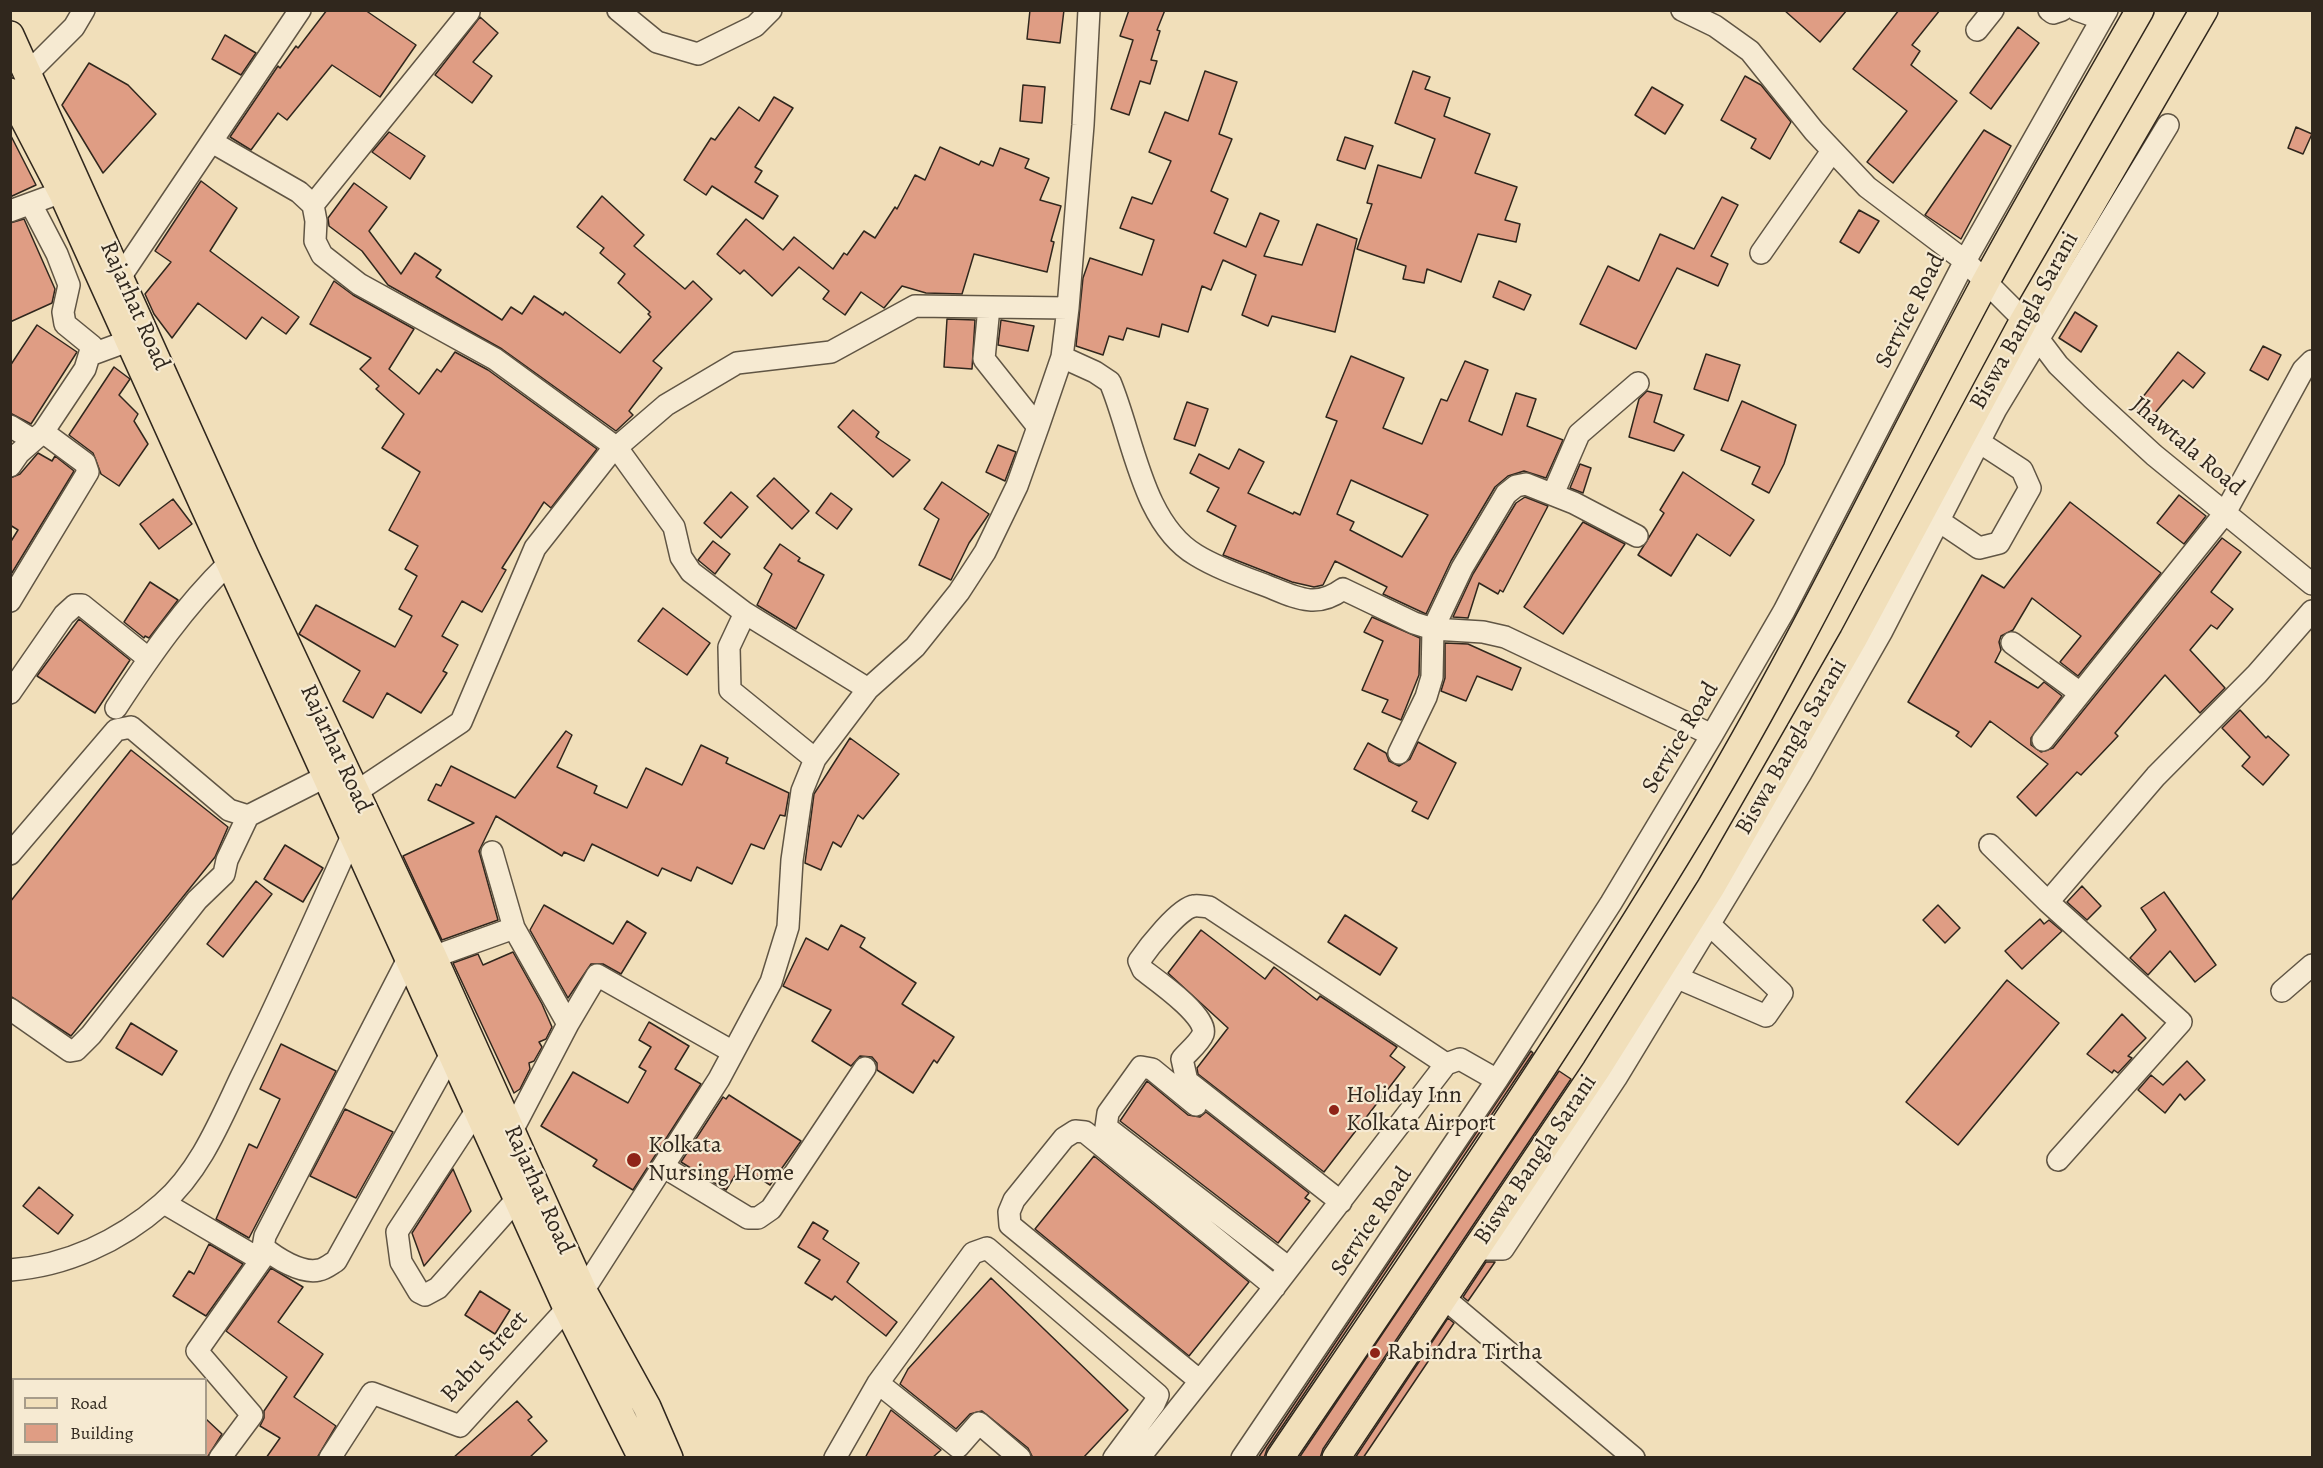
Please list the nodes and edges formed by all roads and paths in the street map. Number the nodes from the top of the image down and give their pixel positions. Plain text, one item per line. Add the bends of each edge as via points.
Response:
1 (84, 10) edge
2 (300, 10) edge
3 (618, 10) edge
4 (771, 10) edge
5 (1089, 10) edge
6 (1682, 10) edge
7 (1993, 10) edge
8 (2049, 10) edge
9 (2062, 10) edge
10 (2077, 10) edge
11 (2140, 10) edge
12 (2204, 10) edge
13 (469, 12) dead end
14 (2105, 15) edge
15 (1720, 18) edge
16 (1977, 30) dead end
17 (10, 35) edge
18 (19, 82) edge
19 (2168, 125) dead end
20 (212, 142) junction
21 (1832, 151) junction
22 (62, 192) junction
23 (31, 204) junction
24 (313, 205) junction
25 (10, 212) edge
26 (1761, 253) dead end
27 (1965, 261) junction
28 (121, 276) junction
29 (1986, 281) junction
30 (989, 307) junction
31 (1068, 308) junction
32 (2031, 329) junction
33 (128, 341) junction
34 (90, 355) junction
35 (1062, 357) junction
36 (2313, 361) edge
37 (1638, 383) dead end
38 (10, 426) edge
39 (1038, 427) junction
40 (38, 436) junction
41 (1979, 442) junction
42 (617, 448) junction
43 (10, 466) edge
44 (1553, 494) junction
45 (2225, 513) junction
46 (1939, 521) junction
47 (1637, 536) dead end
48 (228, 564) junction
49 (2313, 584) edge
50 (10, 601) edge
51 (2313, 611) edge
52 (745, 613) junction
53 (1433, 629) junction
54 (2012, 643) dead end
55 (148, 659) junction
56 (868, 689) junction
57 (10, 693) edge
58 (2080, 693) junction
59 (116, 708) dead end
60 (1712, 735) junction
61 (2043, 740) dead end
62 (1399, 753) dead end
63 (815, 759) junction
64 (1792, 768) junction
65 (325, 777) junction
66 (346, 798) junction
67 (248, 816) junction
68 (352, 836) junction
69 (1990, 845) dead end
70 (492, 852) dead end
71 (10, 854) edge
72 (2048, 902) junction
73 (1711, 926) junction
74 (514, 928) junction
75 (420, 958) junction
76 (2313, 965) edge
77 (1678, 978) junction
78 (2282, 991) dead end
79 (10, 1009) edge
80 (568, 1024) junction
81 (733, 1052) junction
82 (451, 1054) junction
83 (1446, 1064) junction
84 (865, 1068) dead end
85 (1606, 1074) junction
86 (1497, 1080) junction
87 (484, 1099) junction
88 (512, 1133) junction
89 (2058, 1160) dead end
90 (664, 1167) junction
91 (517, 1199) junction
92 (164, 1203) junction
93 (1337, 1208) junction
94 (1288, 1268) junction
95 (10, 1270) edge
96 (1275, 1287) junction
97 (1444, 1298) junction
98 (574, 1299) junction
99 (1200, 1381) junction
100 (878, 1383) junction
101 (955, 1452) edge
102 (220, 1458) edge
103 (330, 1458) edge
104 (642, 1458) edge
105 (669, 1458) edge
106 (835, 1458) edge
107 (1020, 1458) edge
108 (1114, 1458) edge
109 (1139, 1458) edge
110 (1242, 1458) edge
111 (1280, 1458) edge
112 (1336, 1458) edge
113 (1634, 1458) edge

1 - 18 street via 74,27
2 - 20 street
3 - 4 street via 657,42 698,54 755,26
5 - 31 street
6 - 15 street, Jhawtala Road
7 - 16 street
8 - 9 street
10 - 14 street
11 - 29 main road, Biswa Bangla Sarani
12 - 32 main road, Biswa Bangla Sarani
13 - 24 street
14 - 27 street, Service Road
15 - 21 street, Jhawtala Road
17 - 18 main road, Rajarhat Road
18 - 22 main road, Rajarhat Road
18 - 28 main road, Rajarhat Road
19 - 32 street
20 - 24 street via 299,192
20 - 28 street
21 - 26 street
21 - 27 street, Jhawtala Road via 1867,187
22 - 23 street
22 - 33 main road, Rajarhat Road
23 - 25 street
23 - 34 street via 69,285 63,312 65,324 92,346
24 - 42 street via 315,241 322,255 359,284 495,359
27 - 29 street, Jhawtala Road
27 - 60 street, Service Road via 1784,611
28 - 66 main road, Rajarhat Road via 245,556
29 - 32 street, Jhawtala Road
29 - 111 main road, Biswa Bangla Sarani via 1819,603 1697,822 1529,1091
30 - 31 street
30 - 39 street via 984,358
30 - 42 street via 915,306 831,352 737,363 666,405
31 - 35 street
32 - 41 street
32 - 45 street, Jhawtala Road via 2058,365 2100,406
32 - 64 main road, Biswa Bangla Sarani via 1853,639
33 - 34 street
33 - 48 main road, Rajarhat Road
34 - 40 street via 85,369
35 - 39 street
35 - 53 street via 1110,382 1164,526 1194,555 1281,592 1317,602 1330,599 1343,589
36 - 45 street via 2303,370
37 - 44 street via 1579,434
38 - 40 street
39 - 56 street via 1012,495 985,552 960,592 915,646
40 - 43 street
40 - 50 street via 85,463 88,472
41 - 46 street
41 - 46 street via 2022,470 2030,488 2000,543 1979,548
42 - 52 street via 674,527 681,557 691,572
42 - 66 street via 535,548 461,722
44 - 47 street
44 - 53 street via 1526,484 1506,494 1462,568
45 - 49 street, Jhawtala Road
45 - 58 street
46 - 64 street via 1882,631
48 - 55 street via 202,590
48 - 65 main road, Rajarhat Road
51 - 72 street via 2156,776
52 - 56 street
52 - 63 street via 729,647 730,690
53 - 60 street via 1483,632 1505,638
53 - 62 street via 1432,677
54 - 58 street
55 - 57 street via 82,605 75,605
55 - 59 street
56 - 63 street
58 - 61 street
60 - 86 street, Service Road via 1611,903
63 - 81 street via 801,791 788,927 771,982
64 - 73 street
64 - 85 main road, Biswa Bangla Sarani via 1711,887
65 - 66 main road, Rajarhat Road
65 - 67 street
66 - 68 main road, Rajarhat Road
66 - 75 main road, Rajarhat Road
67 - 71 street via 229,810 131,727 116,730
67 - 79 street via 224,874 197,900 76,1050 60,1046
68 - 75 main road, Rajarhat Road
68 - 92 street via 285,988 203,1154
69 - 72 street
70 - 74 street
72 - 89 street via 2181,1022
73 - 77 street
73 - 77 street via 1782,993 1775,1005 1766,1016
74 - 75 street
74 - 80 street
75 - 82 main road, Rajarhat Road
75 - 82 street via 265,1236 263,1247 301,1268 318,1270 336,1261
75 - 87 main road, Rajarhat Road
76 - 78 street
77 - 85 street
80 - 81 street via 597,975
80 - 88 street
81 - 90 street
82 - 87 main road, Rajarhat Road
83 - 86 street via 1460,1059
83 - 93 street
83 - 93 street via 1209,907 1195,905 1184,910 1145,952 1139,961 1143,970 1204,1025 1203,1034 1182,1059 1187,1081
84 - 90 street via 771,1209 758,1218 748,1218
85 - 97 main road, Biswa Bangla Sarani
86 - 110 street, Service Road
87 - 88 main road, Rajarhat Road
87 - 91 main road, Rajarhat Road
87 - 91 street via 397,1232 401,1262 418,1292 425,1295 438,1288
88 - 98 main road, Rajarhat Road
90 - 98 street
91 - 98 main road, Rajarhat Road
92 - 95 street via 126,1232 85,1253 43,1267
92 - 102 street via 261,1260 197,1351 252,1415
93 - 94 street
93 - 94 street via 1152,1069 1146,1066 1137,1071 1108,1113 1104,1122 1109,1132
94 - 96 street
96 - 99 street
96 - 99 street via 1085,1132 1075,1131 1064,1138 1014,1200 1010,1225
97 - 112 main road, Biswa Bangla Sarani
97 - 113 street
98 - 103 street, Babu Street via 460,1426 372,1393
98 - 104 main road, Rajarhat Road
98 - 105 main road, Rajarhat Road via 647,1407
99 - 109 street
100 - 101 street
100 - 106 street
100 - 108 street via 973,1252 987,1248 1158,1395
101 - 107 street via 980,1423

